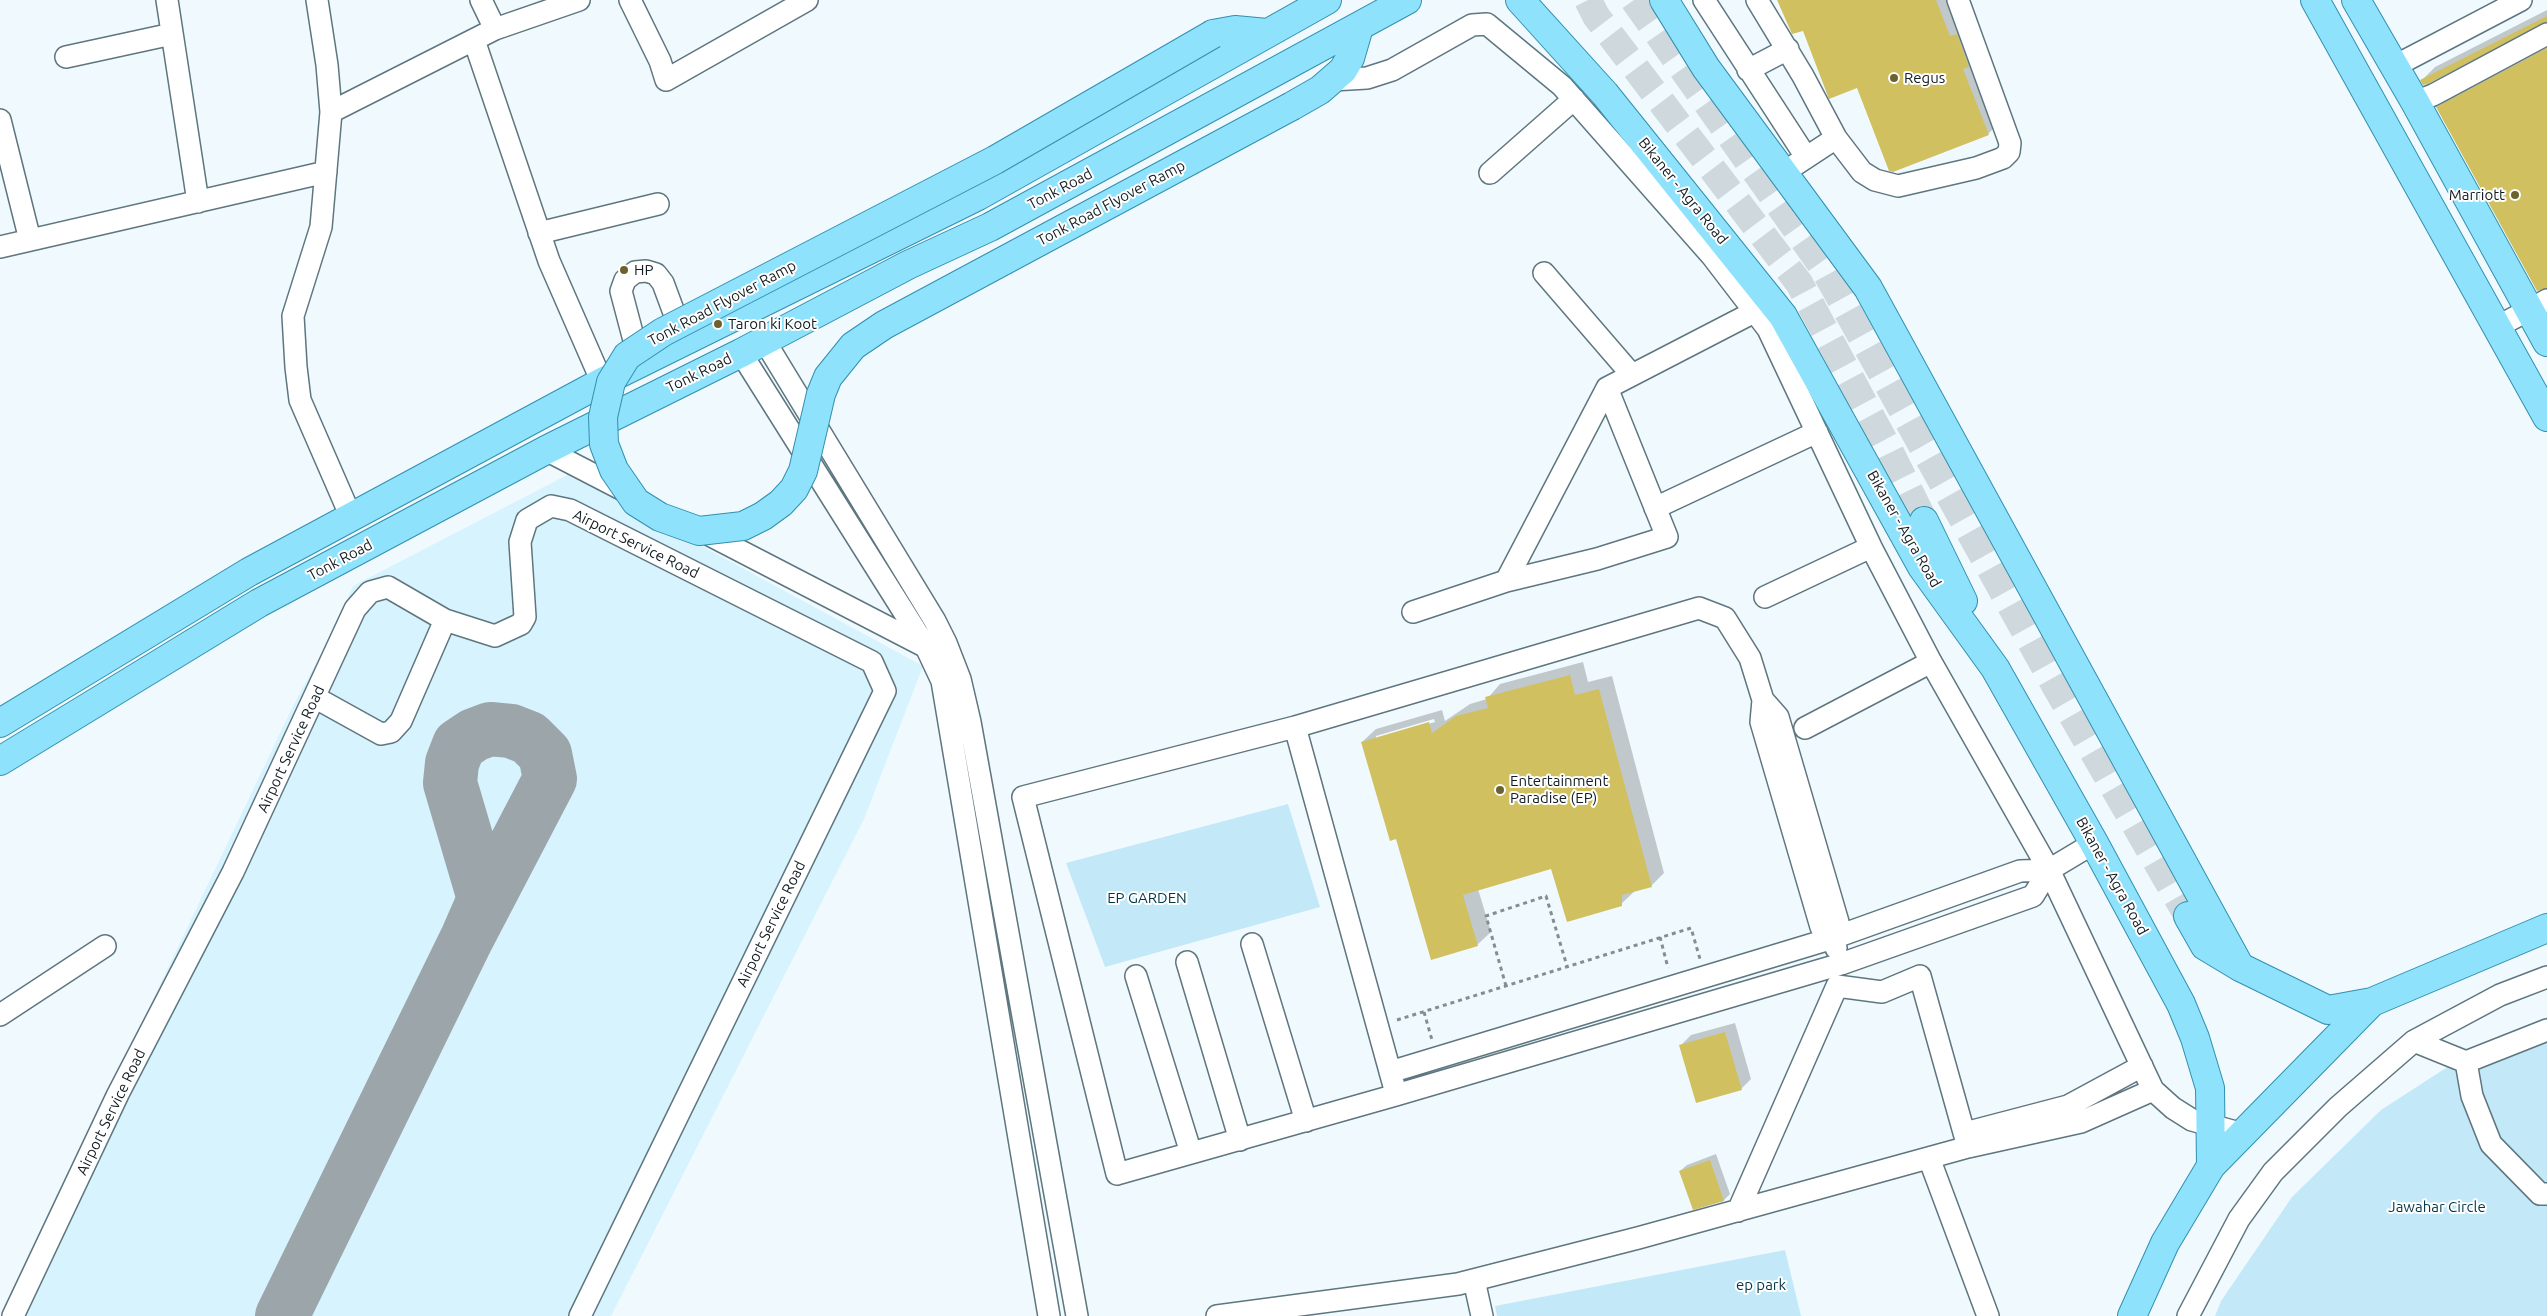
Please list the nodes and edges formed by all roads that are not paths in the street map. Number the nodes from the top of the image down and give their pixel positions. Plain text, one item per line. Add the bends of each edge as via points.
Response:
1 (166, 0) edge
2 (318, 0) edge
3 (481, 0) edge
4 (579, 0) edge
5 (630, 0) edge
6 (806, 0) edge
7 (1327, 0) edge
8 (1407, 0) edge
9 (1520, 0) edge
10 (1664, 0) edge
11 (1704, 0) edge
12 (1757, 0) edge
13 (1958, 0) edge
14 (2315, 0) edge
15 (2356, 0) edge
16 (2521, 0) edge
17 (1359, 27) junction
18 (495, 29) junction
19 (172, 34) junction
20 (1267, 34) junction
21 (2547, 34) edge
22 (474, 40) junction
23 (1788, 50) junction
24 (66, 58) dead end
25 (2393, 67) junction
26 (1748, 70) junction
27 (1332, 80) junction
28 (1574, 99) junction
29 (2415, 102) junction
30 (332, 112) junction
31 (1, 130) edge
32 (1836, 138) junction
33 (1795, 165) junction
34 (326, 172) junction
35 (1490, 173) dead end
36 (198, 202) junction
37 (658, 204) dead end
38 (539, 233) junction
39 (30, 240) junction
40 (0, 246) edge
41 (1544, 273) dead end
42 (2538, 304) edge
43 (1754, 312) junction
44 (2497, 327) junction
45 (684, 341) junction
46 (2547, 342) edge
47 (752, 347) junction
48 (640, 363) junction
49 (1632, 375) junction
50 (602, 382) junction
51 (1607, 388) junction
52 (2547, 417) edge
53 (1817, 432) junction
54 (546, 450) junction
55 (1655, 508) junction
56 (351, 517) junction
57 (1924, 521) tunnel mouth
58 (1871, 547) junction
59 (1506, 581) junction
60 (1765, 597) dead end
61 (1413, 612) dead end
62 (445, 620) junction
63 (926, 647) junction
64 (1931, 662) junction
65 (1995, 668) junction
66 (316, 698) junction
67 (0, 723) edge
68 (1295, 727) junction
69 (1805, 728) dead end
70 (0, 761) edge
71 (2094, 843) junction
72 (2049, 870) junction
73 (2188, 916) tunnel mouth
74 (2547, 928) edge
75 (1832, 938) junction
76 (1252, 944) dead end
77 (104, 946) dead end
78 (1187, 962) dead end
79 (1841, 964) junction
80 (2240, 967) junction
81 (1136, 976) dead end
82 (2547, 976) edge
83 (2372, 1002) junction
84 (0, 1015) edge
85 (2547, 1030) edge
86 (2414, 1041) junction
87 (2466, 1062) junction
88 (2142, 1066) junction
89 (1390, 1072) junction
90 (2153, 1090) junction
91 (1396, 1095) junction
92 (1306, 1121) junction
93 (2210, 1123) junction
94 (2243, 1134) junction
95 (1240, 1140) junction
96 (1966, 1140) junction
97 (1191, 1153) junction
98 (1929, 1158) junction
99 (2211, 1166) junction
100 (2547, 1194) edge
101 (1738, 1211) junction
102 (1474, 1280) junction
103 (13, 1316) edge
104 (580, 1316) edge
105 (1049, 1316) edge
106 (1077, 1316) edge
107 (1217, 1316) edge
108 (1482, 1316) edge
109 (1988, 1316) edge
110 (2132, 1316) edge
111 (2188, 1316) edge

1 - 19 street
2 - 30 street
3 - 18 street
4 - 18 street
5 - 6 street via 666,80
7 - 20 main road
8 - 17 main road, Tonk Road
9 - 65 main road, Bikaner - Agra Road via 1605,94 1783,316 1922,567
10 - 33 main road via 1706,68
11 - 26 street
12 - 23 street
13 - 32 street via 2010,143 2010,152 1976,168 1898,186 1875,180 1862,172
14 - 44 main road
15 - 25 main road
16 - 25 street
17 - 27 main road, Tonk Road Flyover Ramp via 1350,58
17 - 47 main road, Tonk Road via 990,227 908,265
18 - 22 street
19 - 24 street
19 - 36 street
20 - 27 main road, Tonk Road Flyover Ramp, bridge via 1244,30 1213,34 995,160 679,323 627,356 611,382 603,417 604,444 614,470 636,502 660,517 699,531 743,526 764,516 794,489 803,471 828,376 853,346 884,325 1292,106
20 - 45 main road via 978,196
21 - 29 street
22 - 30 street
22 - 38 street
23 - 26 street
23 - 32 street
25 - 29 main road
26 - 33 street
27 - 28 street via 1367,78 1392,70 1472,25 1487,24
28 - 35 street
28 - 43 street via 1712,256
29 - 42 main road
30 - 34 street
31 - 39 street
32 - 33 street
33 - 80 main road via 1868,288
34 - 36 street
34 - 56 street via 321,227 293,316 296,367 300,400
36 - 39 street
37 - 38 street
38 - 50 street
39 - 40 street
41 - 49 street
42 - 44 street
42 - 46 main road
43 - 49 street
43 - 53 street via 1768,329
44 - 52 main road
45 - 48 main road
45 - 48 street via 663,283 656,274 635,272 624,280 621,290
47 - 54 main road, Tonk Road
47 - 63 street
47 - 106 street via 935,621 960,680
48 - 50 main road
49 - 51 street
50 - 56 main road
51 - 55 street
51 - 59 street
53 - 55 street
53 - 58 street
54 - 63 street
54 - 70 main road, Tonk Road via 258,603
55 - 59 street via 1667,537 1597,559
56 - 67 main road via 249,572
57 - 65 main road
58 - 60 street
58 - 64 street
59 - 61 street
62 - 66 street, Airport Service Road via 388,587 370,592 356,609
62 - 66 street via 401,721 391,732 381,734
62 - 104 street, Airport Service Road via 494,636 521,624 525,616 520,542 527,520 551,506 570,510 872,662 885,691
63 - 105 street via 942,681
64 - 69 street
64 - 72 street
65 - 71 main road, Bikaner - Agra Road
66 - 103 street, Airport Service Road via 233,872 118,1094
68 - 75 street via 1700,608 1725,618 1750,658 1763,700 1761,722 1820,927
68 - 89 street
68 - 97 street via 1023,796 1117,1174
71 - 72 street
71 - 93 main road, Bikaner - Agra Road via 2181,1004 2210,1088
72 - 75 street via 2020,871
72 - 79 street via 2033,896
72 - 88 street
73 - 80 main road via 2205,946
74 - 83 main road
75 - 79 street
75 - 89 street
76 - 92 street
77 - 84 street
78 - 95 street
79 - 91 street
80 - 83 main road via 2328,1010
81 - 97 street
82 - 86 street via 2500,995
83 - 94 main road
85 - 87 street
86 - 87 street
86 - 111 street via 2338,1107 2273,1172 2239,1219
87 - 100 street via 2472,1096 2492,1144 2540,1194
88 - 90 street
88 - 96 street via 2068,1106
89 - 91 street
90 - 93 street via 2172,1108 2192,1120
90 - 96 street via 2081,1122
91 - 92 street
92 - 95 street
93 - 94 street
93 - 99 main road, Bikaner - Agra Road
94 - 99 main road
95 - 97 street
96 - 98 street
96 - 101 street via 1920,976 1882,992 1837,986
98 - 101 street
98 - 109 street
99 - 110 main road via 2165,1243
101 - 102 street
102 - 107 street
102 - 108 street

